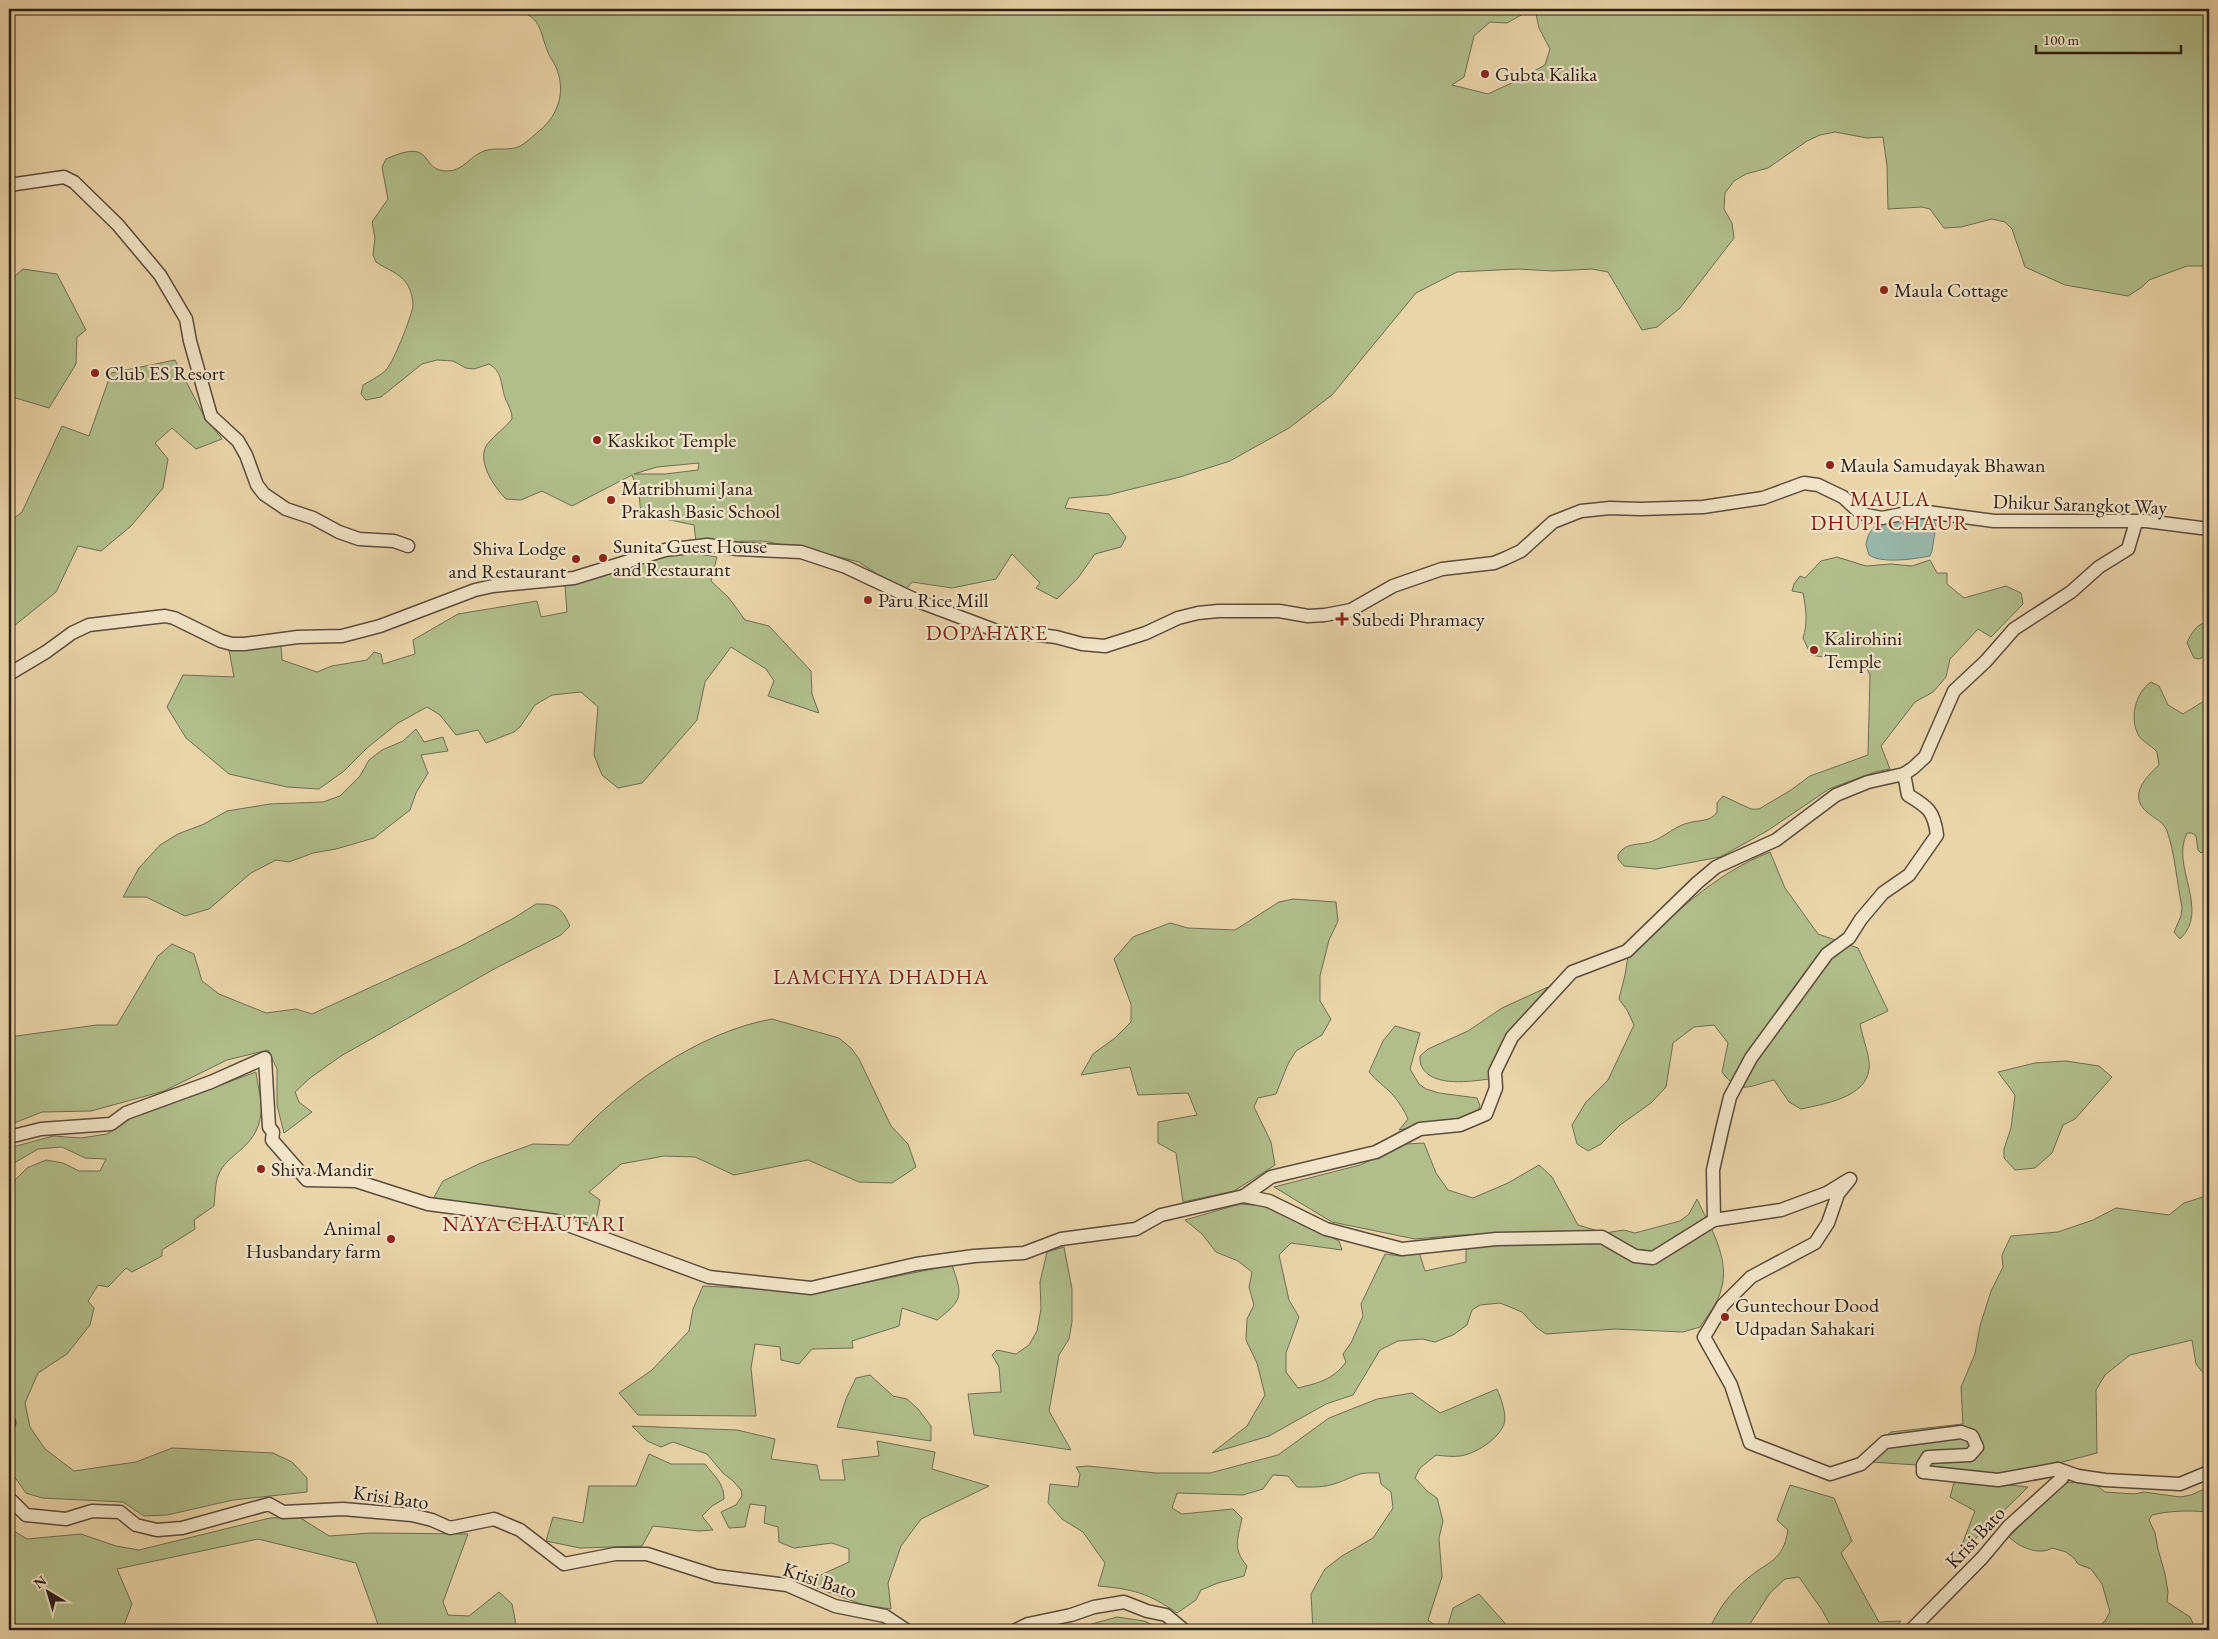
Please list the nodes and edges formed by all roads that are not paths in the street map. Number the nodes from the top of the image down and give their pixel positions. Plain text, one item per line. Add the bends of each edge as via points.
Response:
1 (9, 185) edge
2 (2136, 522) junction
3 (2209, 529) edge
4 (408, 546) dead end
5 (9, 674) edge
6 (1904, 774) junction
7 (9, 1137) edge
8 (1244, 1196) junction
9 (1714, 1220) junction
10 (2058, 1469) junction
11 (2209, 1472) edge
12 (9, 1498) edge
13 (906, 1630) edge
14 (1016, 1630) edge
15 (1184, 1630) edge
16 (1911, 1630) edge

1 - 4 street via 64,177 74,182 118,225 160,275 186,319 211,416 238,442 264,494 286,508 339,532 359,539 394,541
2 - 3 street, Dhikur Sarangkot Way
2 - 5 street, Dhikur Sarangkot Way via 1994,522 1927,512 1882,518 1866,515 1843,497 1818,485 1804,483 1763,498 1703,507 1582,511 1553,522 1521,551 1506,558 1494,563 1442,568 1393,586 1351,610 1308,616 1279,611 1218,611 1178,618 1146,633 1105,646 1032,634 1004,634 920,602 846,567 801,552 707,545 665,550 574,578 475,590 380,626 342,636 232,644 164,616 89,625
2 - 6 street via 2128,549 2014,629 1954,691 1925,757
6 - 8 street via 1868,782 1836,795 1776,840 1716,867 1628,951 1572,972 1512,1037 1495,1072 1496,1088 1486,1114 1460,1125 1420,1129 1376,1152 1270,1177
6 - 9 street via 1908,795 1923,804 1935,819 1937,835 1909,875 1883,893 1850,938 1827,954 1751,1058 1730,1097 1722,1130 1713,1170
7 - 8 street via 41,1129 112,1124 126,1114 265,1058 272,1140 307,1180 356,1181 428,1204 558,1221 709,1277 811,1288 916,1264 1024,1253 1061,1239 1136,1229 1161,1215
8 - 9 street via 1269,1201 1326,1229 1402,1249 1496,1239 1602,1237 1635,1256 1653,1258
9 - 10 street via 1781,1210 1827,1193 1850,1179 1838,1194 1828,1223 1815,1243 1751,1277 1723,1305 1704,1337 1730,1385 1750,1443 1830,1474 1861,1464 1886,1442 1961,1432 1972,1436 1977,1447 1974,1451 1928,1457 1923,1464 1923,1472 1998,1480
10 - 11 street via 2105,1480 2180,1484
10 - 16 street, Krisi Bato via 2062,1478 2008,1527
12 - 13 street, Krisi Bato via 26,1515 66,1519 92,1511 120,1512 136,1525 157,1530 182,1528 268,1504 282,1512 343,1509 412,1515 450,1528 494,1519 520,1530 564,1564 615,1554 647,1554 716,1576 787,1585 835,1606 885,1616
14 - 15 street via 1028,1624 1124,1602 1166,1615

